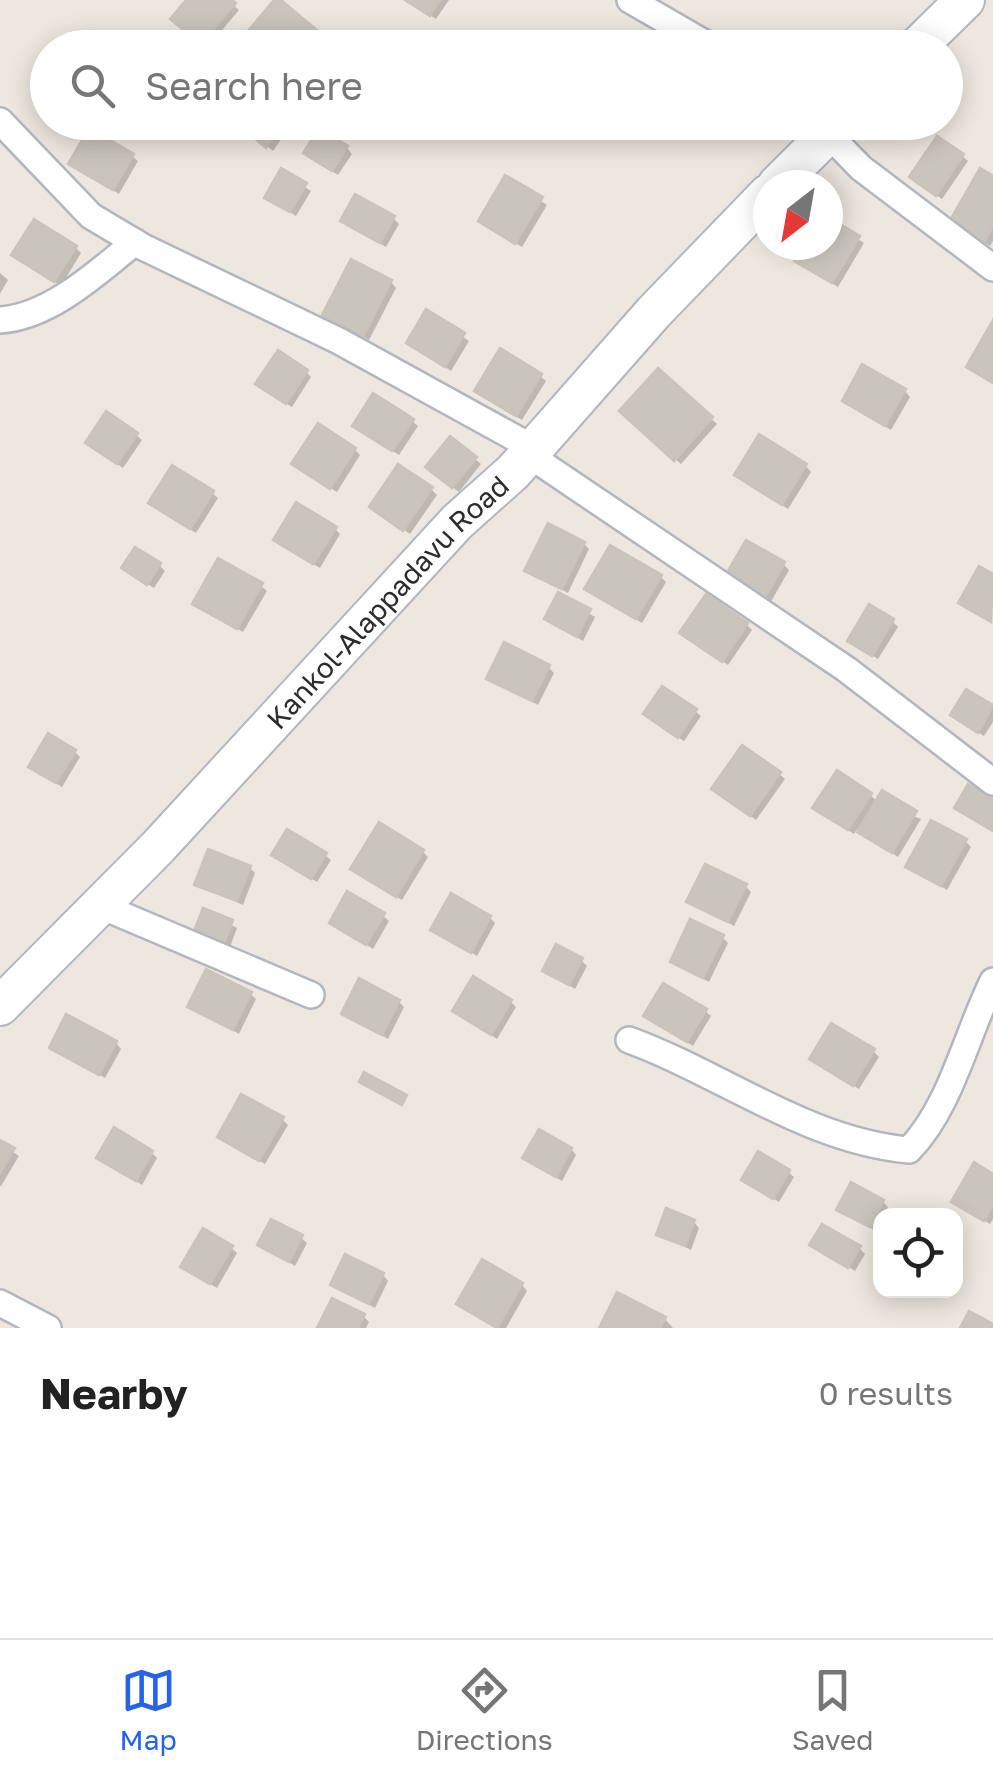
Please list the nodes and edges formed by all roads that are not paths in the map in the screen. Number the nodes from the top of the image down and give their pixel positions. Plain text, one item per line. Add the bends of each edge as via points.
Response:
1 (630, 0) edge
2 (966, 0) edge
3 (682, 30) edge
4 (935, 30) edge
5 (0, 121) edge
6 (821, 140) edge
7 (844, 140) edge
8 (792, 170) edge
9 (753, 210) edge
10 (135, 242) junction
11 (993, 268) edge
12 (0, 320) edge
13 (532, 452) junction
14 (993, 782) edge
15 (101, 906) junction
16 (993, 981) edge
17 (311, 995) dead end
18 (0, 1006) edge
19 (628, 1040) dead end
20 (0, 1303) edge
21 (48, 1328) edge

1 - 3 street
2 - 4 main road
5 - 10 street via 91,216
6 - 8 main road
7 - 11 street via 861,168
9 - 13 main road, Kankol-Alappadavu Road
10 - 12 street via 83,284
10 - 13 street via 262,301
13 - 14 street via 846,669
13 - 15 main road, Kankol-Alappadavu Road via 456,522
15 - 17 street
15 - 18 main road, Kankol-Alappadavu Road
16 - 19 street via 923,1136 909,1150 868,1146 781,1112
20 - 21 street

